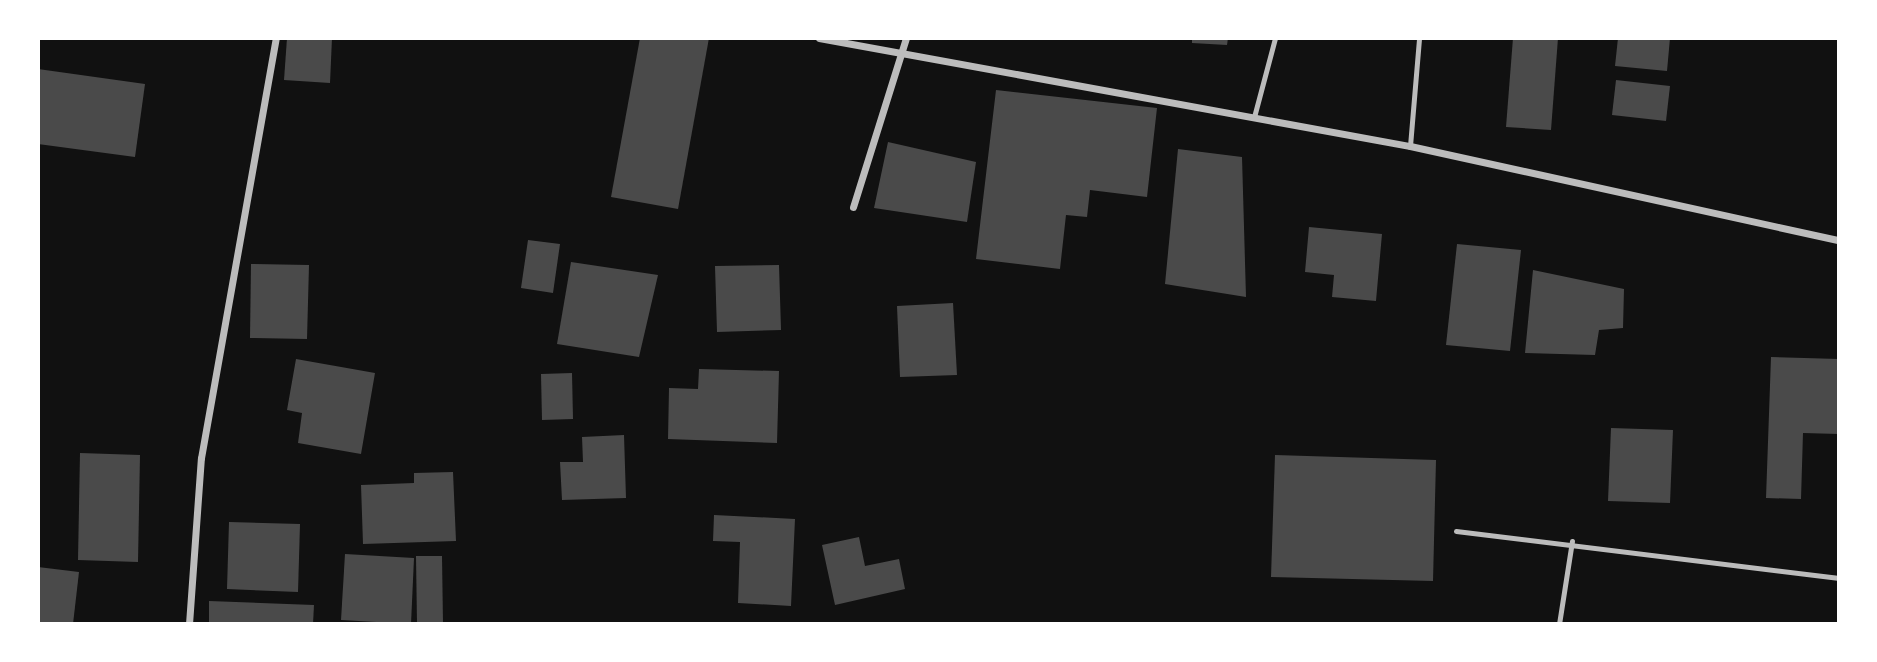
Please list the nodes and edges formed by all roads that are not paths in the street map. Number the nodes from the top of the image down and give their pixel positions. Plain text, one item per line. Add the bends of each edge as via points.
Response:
1 (276, 38) edge
2 (819, 38) edge
3 (906, 38) edge
4 (1275, 38) edge
5 (1419, 38) edge
6 (905, 55) junction
7 (1254, 117) junction
8 (1410, 146) junction
9 (853, 207) dead end
10 (1839, 240) edge
11 (1456, 531) dead end
12 (1572, 541) junction
13 (1839, 578) edge
14 (189, 624) edge
15 (1559, 624) edge

1 - 14 street via 201,458
2 - 6 street
3 - 6 street
4 - 7 lane
5 - 8 lane
6 - 7 street
6 - 9 street
7 - 8 street
8 - 10 street
11 - 12 lane
12 - 13 lane
12 - 15 lane

